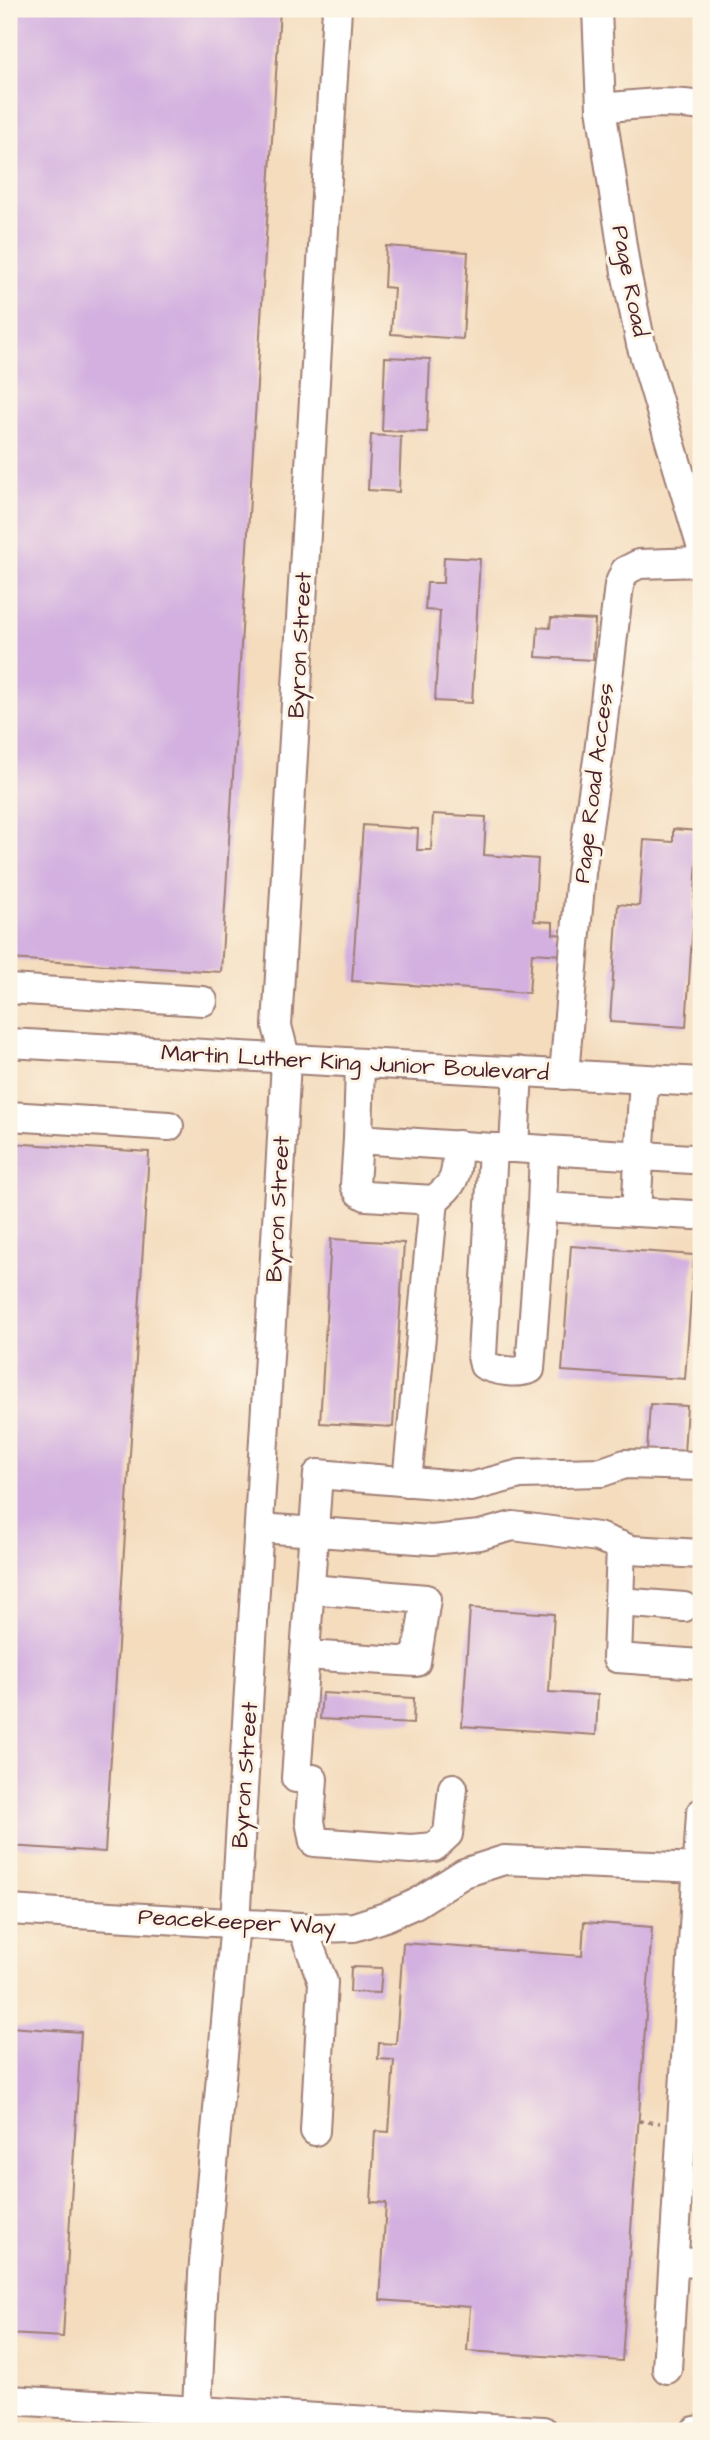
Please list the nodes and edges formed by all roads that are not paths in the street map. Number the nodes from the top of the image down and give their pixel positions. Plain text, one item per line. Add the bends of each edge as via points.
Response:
1 (337, 9) edge
2 (597, 9) edge
3 (701, 106) edge
4 (601, 108) junction
5 (701, 545) edge
6 (701, 562) edge
7 (9, 989) edge
8 (203, 1001) dead end
9 (9, 1043) edge
10 (286, 1060) junction
11 (360, 1063) junction
12 (518, 1071) junction
13 (564, 1075) junction
14 (644, 1079) junction
15 (701, 1082) edge
16 (9, 1116) edge
17 (169, 1126) dead end
18 (358, 1139) junction
19 (458, 1145) junction
20 (503, 1148) junction
21 (544, 1150) junction
22 (639, 1156) junction
23 (691, 1159) dead end
24 (434, 1200) junction
25 (542, 1207) junction
26 (636, 1212) junction
27 (694, 1215) dead end
28 (701, 1466) edge
29 (407, 1482) junction
30 (259, 1528) junction
31 (314, 1532) junction
32 (621, 1546) junction
33 (701, 1555) edge
34 (310, 1589) junction
35 (619, 1602) junction
36 (684, 1607) dead end
37 (305, 1656) junction
38 (701, 1664) edge
39 (453, 1788) dead end
40 (701, 1813) edge
41 (700, 1868) edge
42 (9, 1910) edge
43 (235, 1923) junction
44 (302, 1927) junction
45 (315, 2131) dead end
46 (688, 2262) edge
47 (667, 2369) dead end
48 (9, 2400) edge
49 (194, 2424) edge
50 (485, 2430) edge
51 (701, 2430) edge
52 (543, 2431) edge
53 (695, 2431) edge

1 - 10 street, Byron Street via 277,1026
2 - 4 street, Page Road
3 - 4 street via 653,102
4 - 5 street, Page Road via 641,344
6 - 13 street, Page Road Access via 639,564 625,571 619,585 581,873
7 - 8 street
9 - 10 street, Martin Luther King Junior Boulevard
10 - 11 street, Martin Luther King Junior Boulevard
10 - 30 street, Byron Street
11 - 12 street, Martin Luther King Junior Boulevard
11 - 18 street
12 - 13 street, Martin Luther King Junior Boulevard
12 - 20 street
13 - 14 street, Martin Luther King Junior Boulevard
14 - 15 street, Martin Luther King Junior Boulevard
14 - 22 street
16 - 17 street
18 - 19 street
18 - 24 street via 355,1185 359,1192
19 - 20 street
19 - 24 street via 455,1180
20 - 21 street
20 - 25 street via 482,1356 484,1365 492,1369 530,1369
21 - 22 street
21 - 25 street
22 - 23 street
22 - 26 street
24 - 29 street
25 - 26 street
26 - 27 street
28 - 29 street via 625,1464 603,1472 520,1474 471,1487
29 - 31 street via 317,1474
30 - 31 street
30 - 43 street, Byron Street
31 - 32 street via 432,1540 513,1526 598,1537
31 - 34 street
32 - 33 street
32 - 35 street
34 - 37 street
34 - 37 street via 426,1599 416,1662
35 - 36 street
35 - 38 street via 617,1658
37 - 39 street via 305,1779 314,1842 434,1847 448,1834
40 - 41 street
41 - 44 street, Peacekeeper Way via 504,1860 464,1873 385,1917 354,1927
41 - 46 street
42 - 43 street, Peacekeeper Way
43 - 44 street, Peacekeeper Way
43 - 49 street, Byron Street
44 - 45 street via 323,1982
46 - 47 street
48 - 49 street
49 - 50 street
50 - 52 street
51 - 53 street

